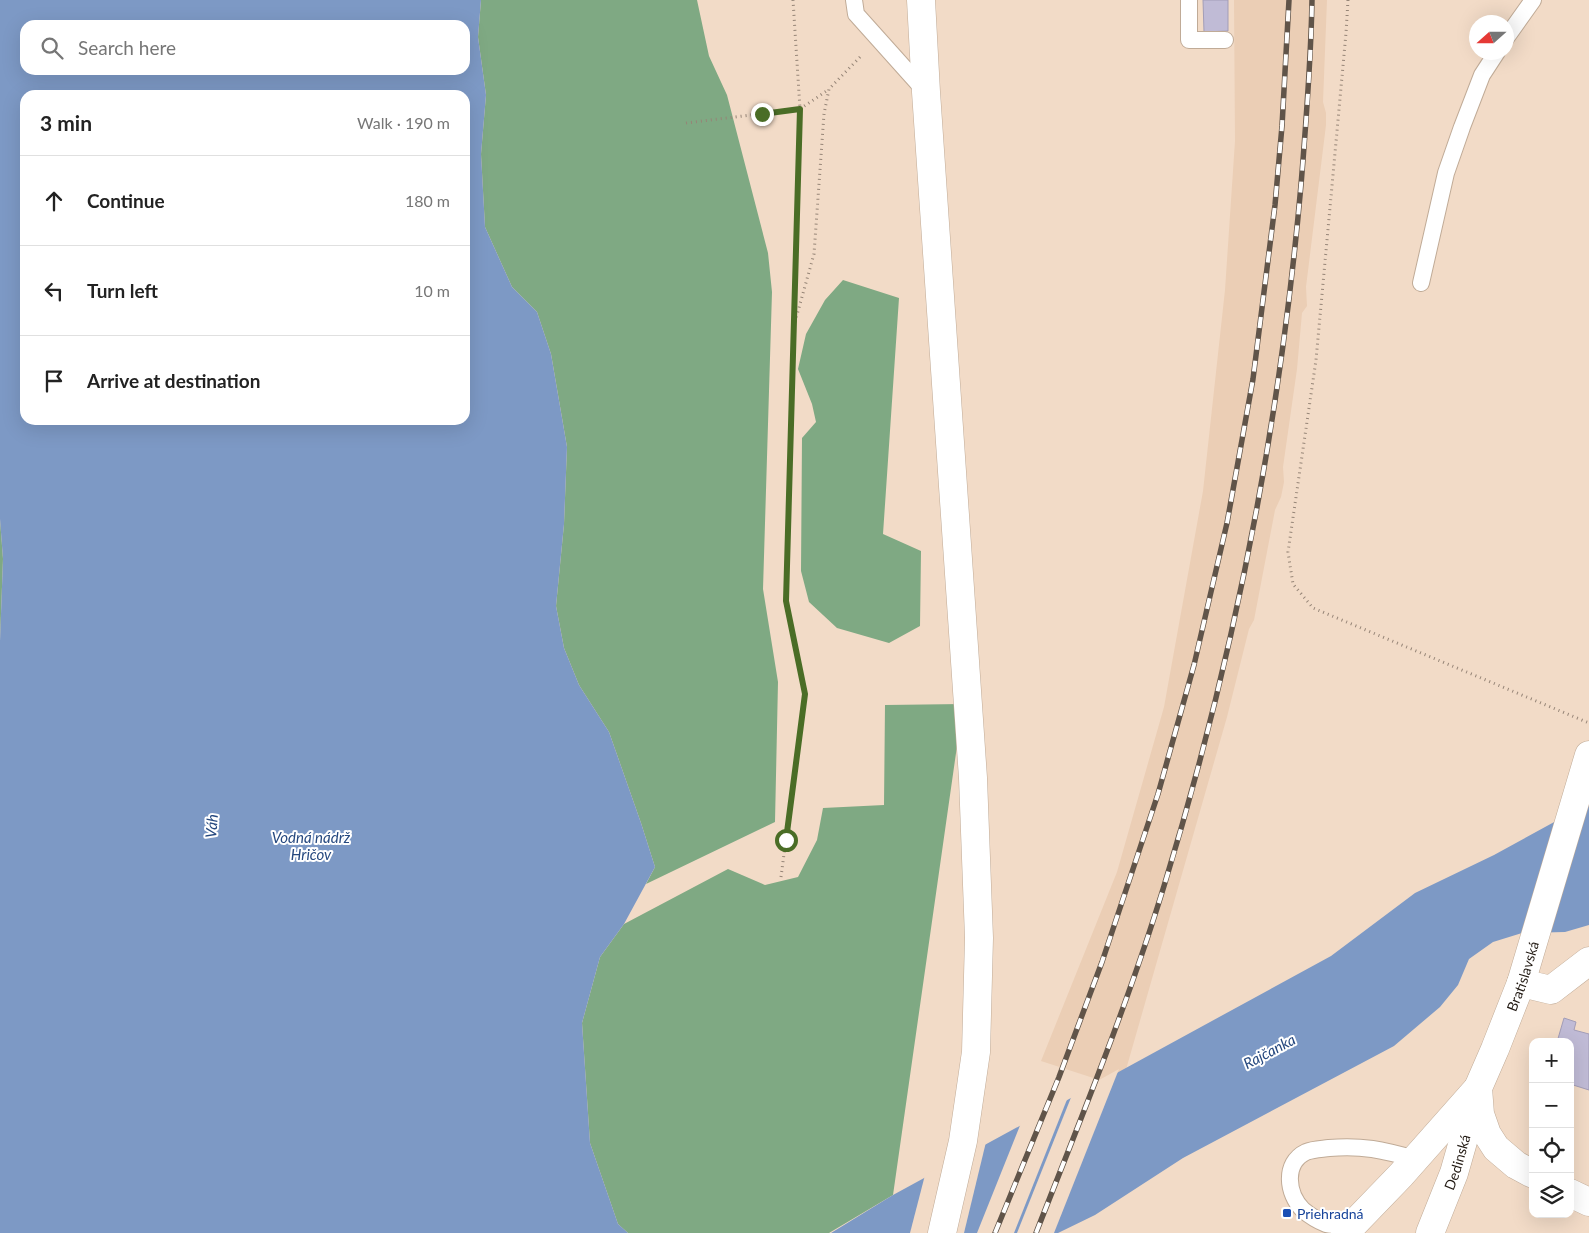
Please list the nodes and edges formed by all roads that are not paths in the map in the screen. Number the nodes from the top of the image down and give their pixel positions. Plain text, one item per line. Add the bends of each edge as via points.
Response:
1 (921, 0) edge
2 (1189, 0) edge
3 (1533, 0) edge
4 (855, 7) edge
5 (1514, 27) edge
6 (1225, 40) dead end
7 (1492, 60) edge
8 (926, 92) junction
9 (1421, 284) dead end
10 (1589, 755) edge
11 (1589, 961) edge
12 (1521, 983) junction
13 (1478, 1088) junction
14 (1414, 1160) junction
15 (1531, 1173) edge
16 (1574, 1195) edge
17 (1589, 1202) edge
18 (1349, 1229) edge
19 (942, 1233) edge
20 (1430, 1233) edge

1 - 8 street
2 - 6 lane via 1189,40
3 - 5 lane
4 - 8 lane
7 - 9 lane via 1482,75 1446,173
8 - 19 street via 973,778 978,928 976,1052 963,1141
10 - 12 street, Bratislavská
11 - 12 street via 1551,990
12 - 13 street, Bratislavská
13 - 14 street
13 - 15 street, Bratislavská via 1480,1114 1496,1148
13 - 20 street, Dedinská via 1454,1173
14 - 18 street
14 - 18 lane via 1383,1150 1348,1146 1307,1152 1298,1158 1289,1178 1297,1203 1304,1212 1327,1224
16 - 17 street

